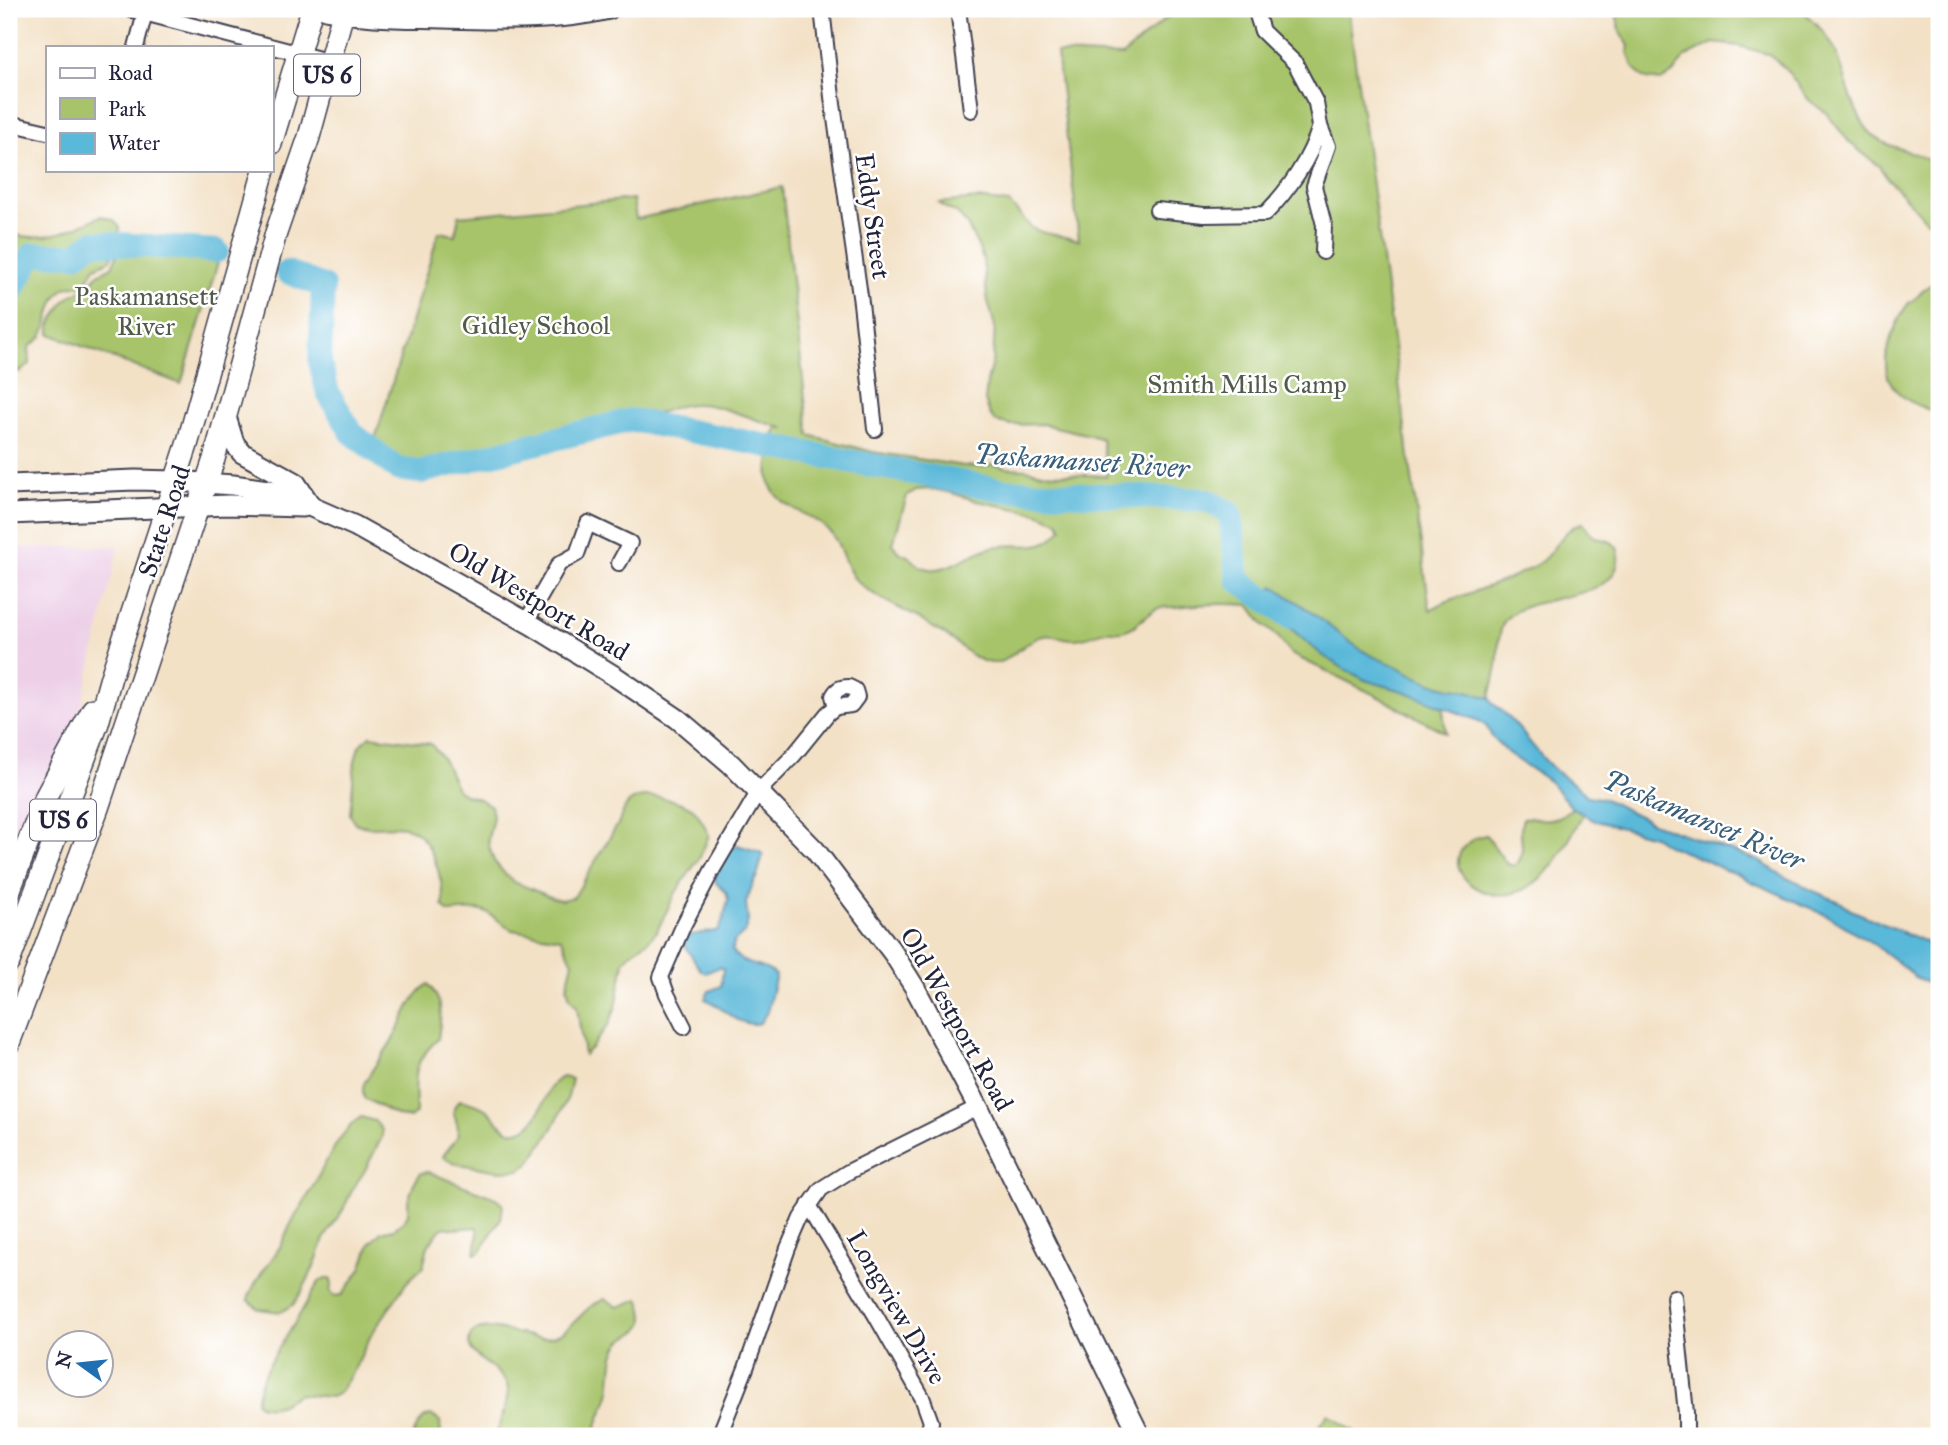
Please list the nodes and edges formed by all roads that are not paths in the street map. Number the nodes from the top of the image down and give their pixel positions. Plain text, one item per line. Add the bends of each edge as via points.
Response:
1 (129, 9) edge
2 (312, 9) edge
3 (609, 9) edge
4 (822, 9) edge
5 (958, 9) edge
6 (1255, 9) edge
7 (338, 10) edge
8 (145, 13) junction
9 (136, 46) edge
10 (272, 46) edge
11 (273, 46) edge
12 (299, 53) junction
13 (331, 62) junction
14 (971, 110) dead end
15 (9, 123) edge
16 (1321, 126) junction
17 (46, 132) edge
18 (273, 138) edge
19 (263, 172) edge
20 (1157, 210) dead end
21 (1323, 252) dead end
22 (226, 417) junction
23 (875, 429) dead end
24 (175, 481) junction
25 (206, 482) junction
26 (9, 485) edge
27 (198, 506) junction
28 (311, 507) junction
29 (166, 508) junction
30 (9, 514) edge
31 (619, 563) dead end
32 (527, 622) junction
33 (111, 677) junction
34 (836, 707) dead end
35 (759, 791) junction
36 (9, 892) edge
37 (9, 962) edge
38 (684, 1027) dead end
39 (9, 1043) edge
40 (978, 1107) junction
41 (809, 1205) junction
42 (1674, 1297) dead end
43 (719, 1436) edge
44 (927, 1436) edge
45 (1139, 1436) edge
46 (1686, 1436) edge

1 - 8 street
2 - 12 main road, US 6
3 - 7 main road via 528,19 364,16
4 - 23 street, Eddy Street
5 - 14 street
6 - 16 street via 1262,31 1295,63 1316,103
7 - 13 main road, State Road / US 6
8 - 9 street
8 - 10 street
11 - 12 street
12 - 13 street
12 - 18 main road, US 6
13 - 22 main road, State Road / US 6 via 276,233
15 - 17 street
16 - 20 street via 1302,167 1265,214
16 - 21 street via 1328,146 1314,186 1324,225
19 - 24 main road, State Road / US 6
22 - 25 main road, State Road / US 6
22 - 28 main road via 242,453 295,482
24 - 25 main road, Old Westport Road
24 - 26 main road, Old Westport Road
24 - 29 main road, State Road / US 6
25 - 27 main road, State Road / US 6
25 - 28 main road, Old Westport Road via 275,491
27 - 28 main road, Old Westport Road
27 - 29 main road, Old Westport Road
27 - 39 main road, State Road / US 6 via 98,808
28 - 32 main road, Old Westport Road via 376,537
29 - 30 main road, Old Westport Road
29 - 33 main road, State Road / US 6
31 - 32 street via 630,543 588,523 577,554 559,564
32 - 35 main road, Old Westport Road via 678,719
33 - 36 main road via 46,796
33 - 37 main road, State Road / US 6
34 - 35 street
35 - 38 street via 684,924 661,977
35 - 40 main road, Old Westport Road via 815,849 893,953
40 - 41 street via 836,1179
40 - 45 main road, Old Westport Road
41 - 43 street via 788,1248
41 - 44 street, Longview Drive via 922,1397 931,1422
42 - 46 street

